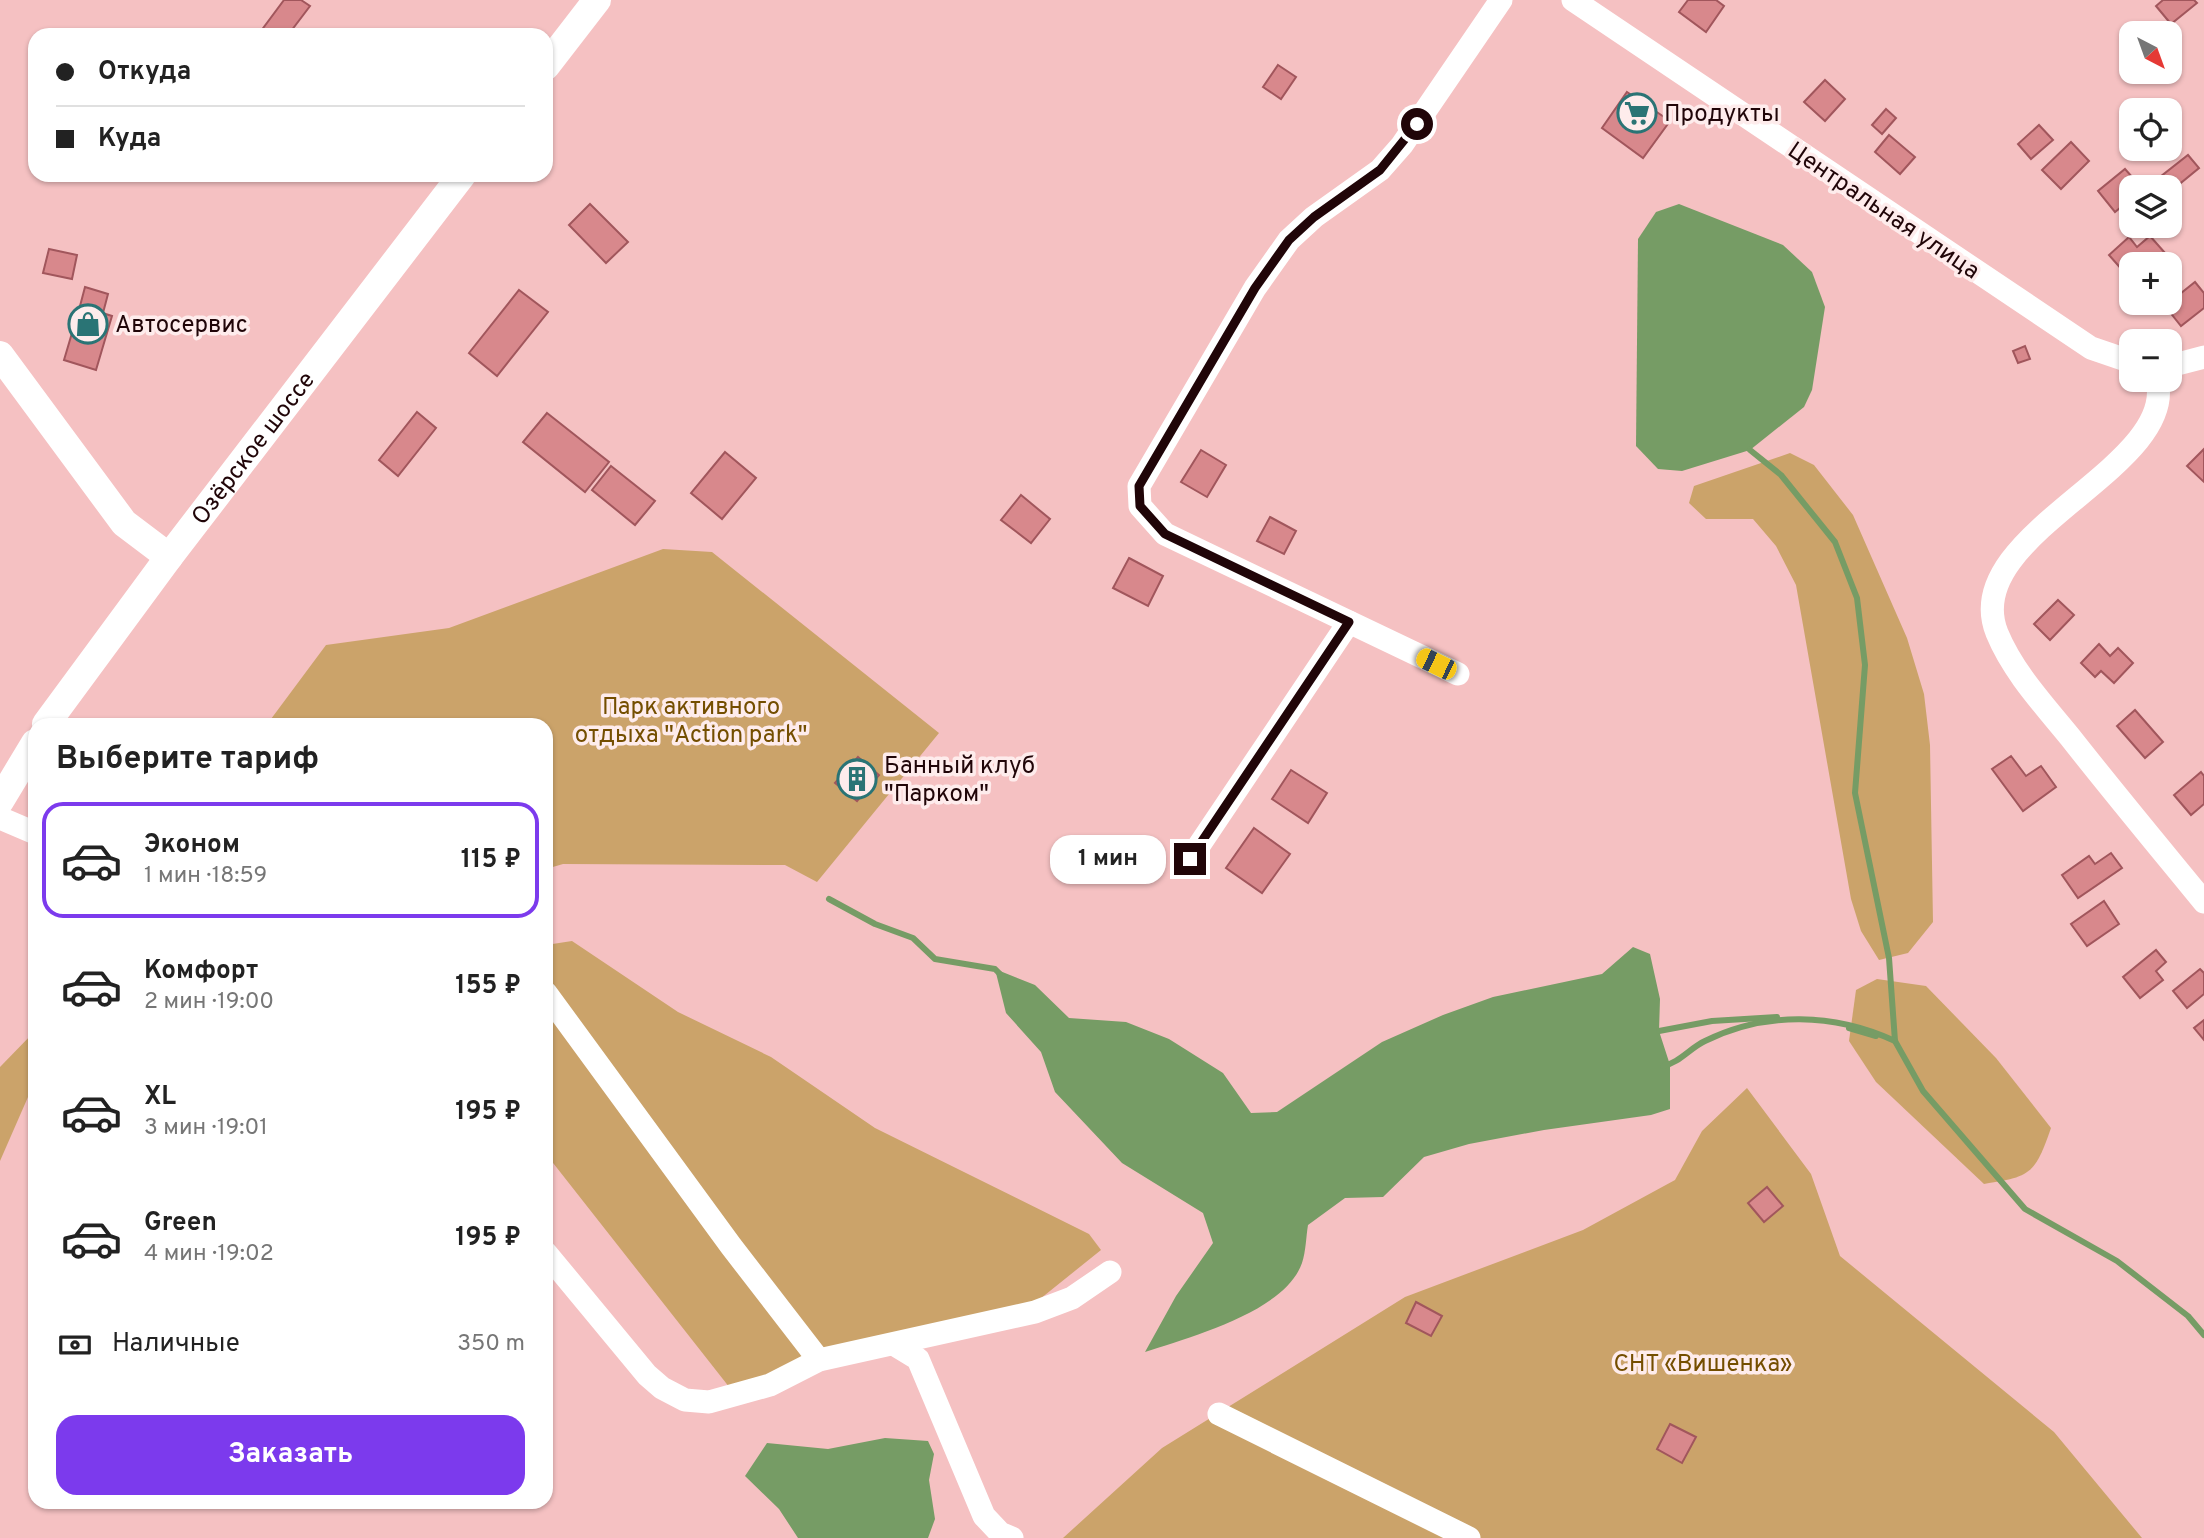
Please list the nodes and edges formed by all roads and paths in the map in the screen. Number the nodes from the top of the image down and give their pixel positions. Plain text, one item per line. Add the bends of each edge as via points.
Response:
1 (597, 0) edge
2 (1501, 0) edge
3 (1573, 0) edge
4 (553, 57) edge
5 (457, 182) edge
6 (0, 355) edge
7 (2204, 357) edge
8 (2119, 358) edge
9 (2182, 363) edge
10 (2158, 392) edge
11 (169, 557) junction
12 (1349, 622) junction
13 (1458, 674) dead end
14 (50, 718) edge
15 (28, 755) edge
16 (0, 801) edge
17 (0, 817) edge
18 (28, 830) edge
19 (1190, 859) dead end
20 (2204, 902) edge
21 (553, 1003) edge
22 (553, 1261) edge
23 (1110, 1272) dead end
24 (895, 1345) junction
25 (819, 1360) junction
26 (1219, 1414) dead end
27 (1012, 1538) edge
28 (1468, 1538) edge

1 - 4 main road
2 - 12 street via 1380,170 1289,240 1255,288 1139,486 1140,506 1165,534
3 - 8 street, Центральная улица via 2091,348
5 - 11 main road, Озёрское шоссе
6 - 11 main road via 124,523
7 - 9 street
10 - 20 street via 2159,406 2146,434 2018,551 1999,580 1993,605 1996,631 2022,677
11 - 14 main road, Озёрское шоссе
12 - 13 street
12 - 19 street
15 - 16 main road
17 - 18 street
21 - 25 street
22 - 25 street via 648,1375 685,1400 709,1402 770,1385
23 - 24 street via 1072,1298 1035,1312
24 - 25 street
24 - 27 street via 918,1359 984,1516
26 - 28 street

